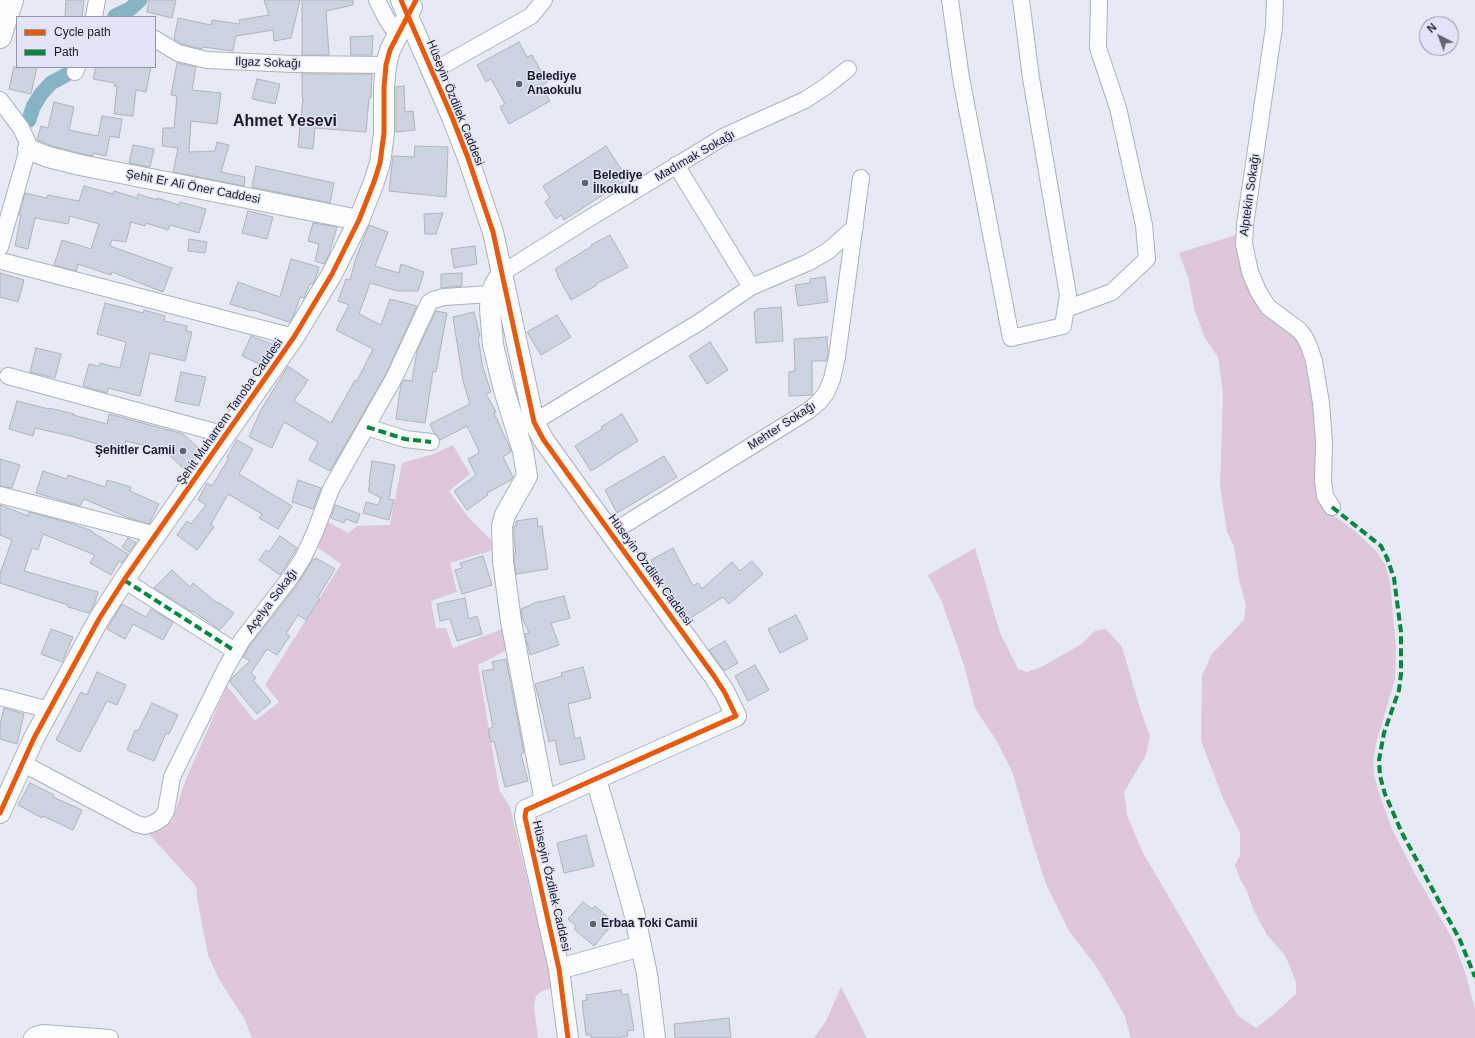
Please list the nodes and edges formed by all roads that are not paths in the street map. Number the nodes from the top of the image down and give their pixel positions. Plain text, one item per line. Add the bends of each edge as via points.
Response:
1 (12, 0) edge
2 (97, 0) edge
3 (377, 0) edge
4 (544, 0) edge
5 (950, 0) edge
6 (1021, 0) edge
7 (1099, 0) edge
8 (1275, 0) edge
9 (408, 6) edge
10 (94, 16) edge
11 (397, 35) junction
12 (0, 37) edge
13 (156, 40) edge
14 (386, 65) junction
15 (848, 69) dead end
16 (433, 71) junction
17 (0, 100) edge
18 (28, 149) junction
19 (676, 165) junction
20 (861, 178) dead end
21 (359, 220) junction
22 (855, 227) junction
23 (0, 247) edge
24 (5, 262) dead end
25 (502, 273) junction
26 (751, 287) junction
27 (491, 294) junction
28 (1066, 309) junction
29 (294, 337) junction
30 (8, 376) dead end
31 (534, 422) junction
32 (367, 427) junction
33 (226, 434) junction
34 (431, 442) dead end
35 (0, 494) edge
36 (1332, 507) dead end
37 (611, 533) junction
38 (156, 535) junction
39 (124, 580) junction
40 (236, 651) junction
41 (0, 697) edge
42 (49, 710) junction
43 (22, 762) junction
44 (596, 779) junction
45 (2, 801) edge
46 (545, 802) junction
47 (641, 946) junction
48 (559, 969) junction
49 (32, 1038) edge
50 (110, 1038) edge
51 (568, 1038) edge
52 (655, 1038) edge

1 - 12 main road
2 - 10 street
3 - 11 street
4 - 16 street via 531,16
5 - 28 street via 961,78 1011,338 1063,326
6 - 28 street via 1031,78 1068,295
7 - 28 street via 1098,48 1118,108 1144,225 1147,259 1112,292
8 - 36 street, Alptekin Sokağı via 1274,27 1244,244 1250,272 1268,307 1299,330 1309,346 1321,403 1325,496
9 - 11 street, Şehit Muharrem Tanoba Caddesi
9 - 16 street, Hüseyin Özdilek Caddesi
11 - 14 street, Şehit Muharrem Tanoba Caddesi
13 - 14 street, Ilgaz Sokağı via 178,53 207,60
14 - 21 street, Şehit Muharrem Tanoba Caddesi via 383,147 374,182
15 - 19 street, Madımak Sokağı via 805,100 726,136
16 - 25 street, Hüseyin Özdilek Caddesi via 476,181 493,232
17 - 18 street via 21,128
18 - 21 street, Şehit Er Ali Öner Caddesi via 80,165
18 - 23 street
19 - 25 street, Madımak Sokağı
19 - 26 street
20 - 22 street, Mehter Sokağı
21 - 29 street, Şehit Muharrem Tanoba Caddesi via 332,274
22 - 26 street via 828,251 810,262
22 - 37 street, Mehter Sokağı via 832,379 819,402
24 - 29 street
25 - 27 street, Hüseyin Özdilek Caddesi
25 - 31 street, Hüseyin Özdilek Caddesi
26 - 31 street via 698,323
27 - 32 street, Açelya Sokağı via 444,297 429,303 394,378
27 - 46 street, Hüseyin Özdilek Caddesi via 494,352 527,470 527,476 505,515 502,539 511,621
29 - 33 street, Şehit Muharrem Tanoba Caddesi
30 - 33 street
31 - 37 street, Hüseyin Özdilek Caddesi via 543,439
32 - 34 street via 405,439
32 - 40 street, Açelya Sokağı via 331,489 303,558
33 - 38 street, Şehit Muharrem Tanoba Caddesi
35 - 38 street
37 - 44 street, Hüseyin Özdilek Caddesi via 714,676 736,716
38 - 39 street, Şehit Muharrem Tanoba Caddesi
39 - 40 street
39 - 42 street, Şehit Muharrem Tanoba Caddesi via 98,619
40 - 43 street, Açelya Sokağı via 172,777 166,811 162,818 154,823 146,826 137,824
41 - 42 street
42 - 43 street, Şehit Muharrem Tanoba Caddesi
43 - 45 street, Şehit Muharrem Tanoba Caddesi
44 - 46 street, Hüseyin Özdilek Caddesi
44 - 47 street via 630,896
46 - 48 street, Hüseyin Özdilek Caddesi via 526,810 524,817
47 - 48 street, Hüseyin Özdilek Caddesi
47 - 52 street
48 - 51 street, Hüseyin Özdilek Caddesi
49 - 50 street via 43,1033

